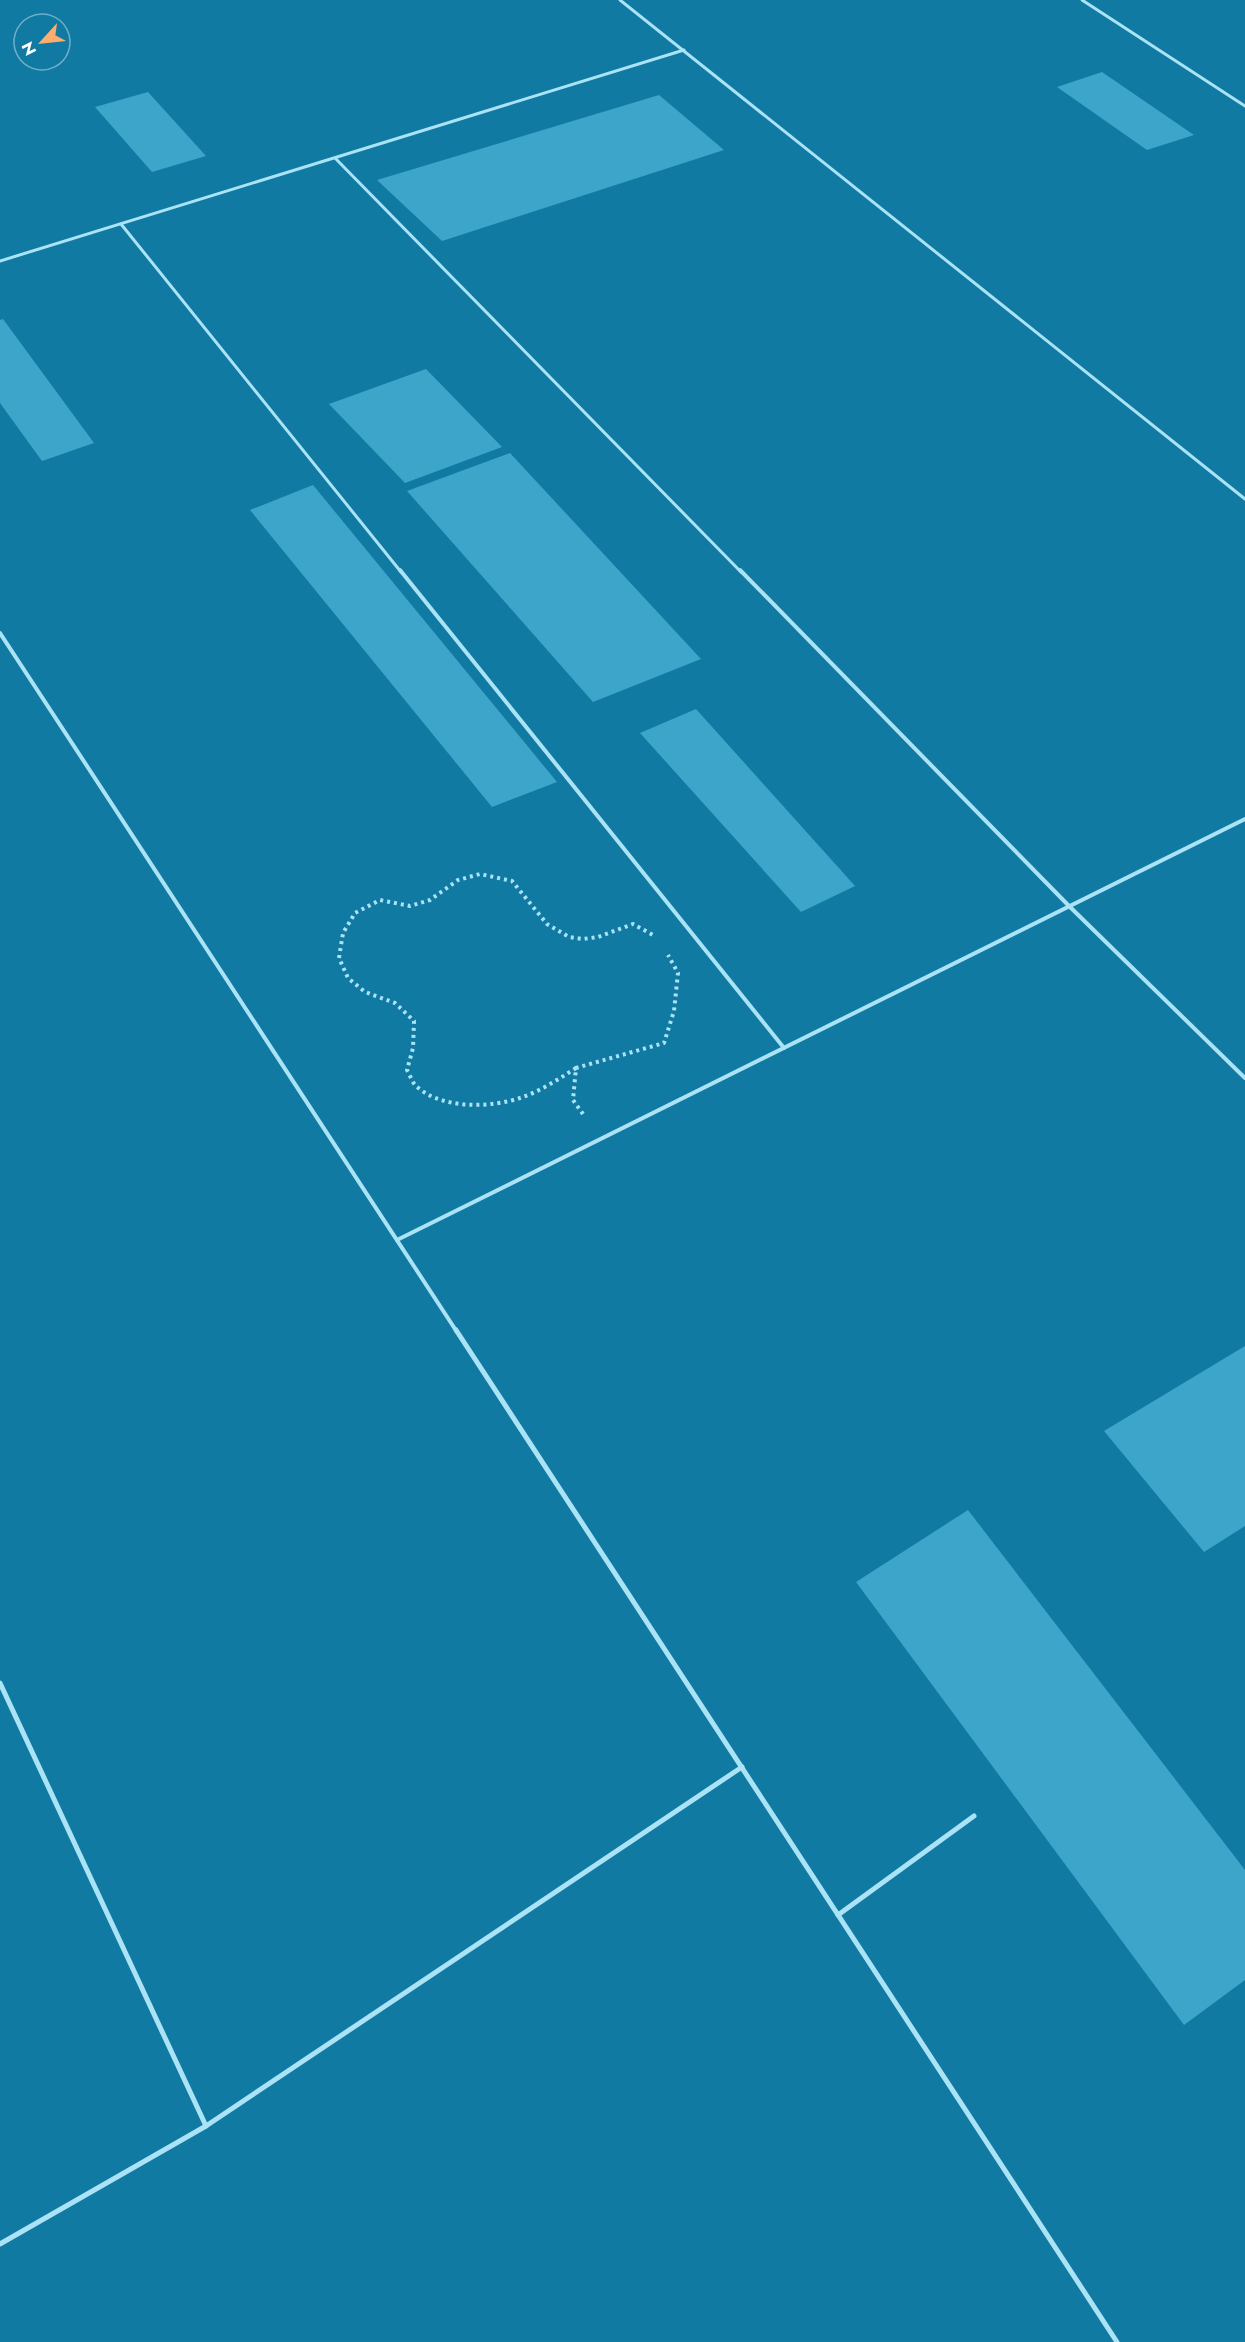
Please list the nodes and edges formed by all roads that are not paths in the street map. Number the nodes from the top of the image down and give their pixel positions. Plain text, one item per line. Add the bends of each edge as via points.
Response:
1 (620, 0) edge
2 (1082, 0) edge
3 (684, 50) junction
4 (1245, 106) edge
5 (335, 158) junction
6 (121, 224) junction
7 (0, 261) edge
8 (1245, 500) edge
9 (0, 633) edge
10 (1245, 819) edge
11 (1069, 906) junction
12 (784, 1048) junction
13 (1245, 1078) edge
14 (397, 1240) junction
15 (0, 1683) edge
16 (742, 1767) junction
17 (974, 1816) dead end
18 (838, 1915) junction
19 (206, 2126) junction
20 (0, 2244) edge
21 (1117, 2342) edge

1 - 3 lane
2 - 4 lane
3 - 5 lane
3 - 8 lane
5 - 6 lane
5 - 11 lane
6 - 7 lane
6 - 12 lane
9 - 14 lane
10 - 11 lane
11 - 12 lane
11 - 13 lane
12 - 14 lane
14 - 16 lane
15 - 19 lane
16 - 18 lane
16 - 19 lane
17 - 18 lane
18 - 21 lane
19 - 20 lane

